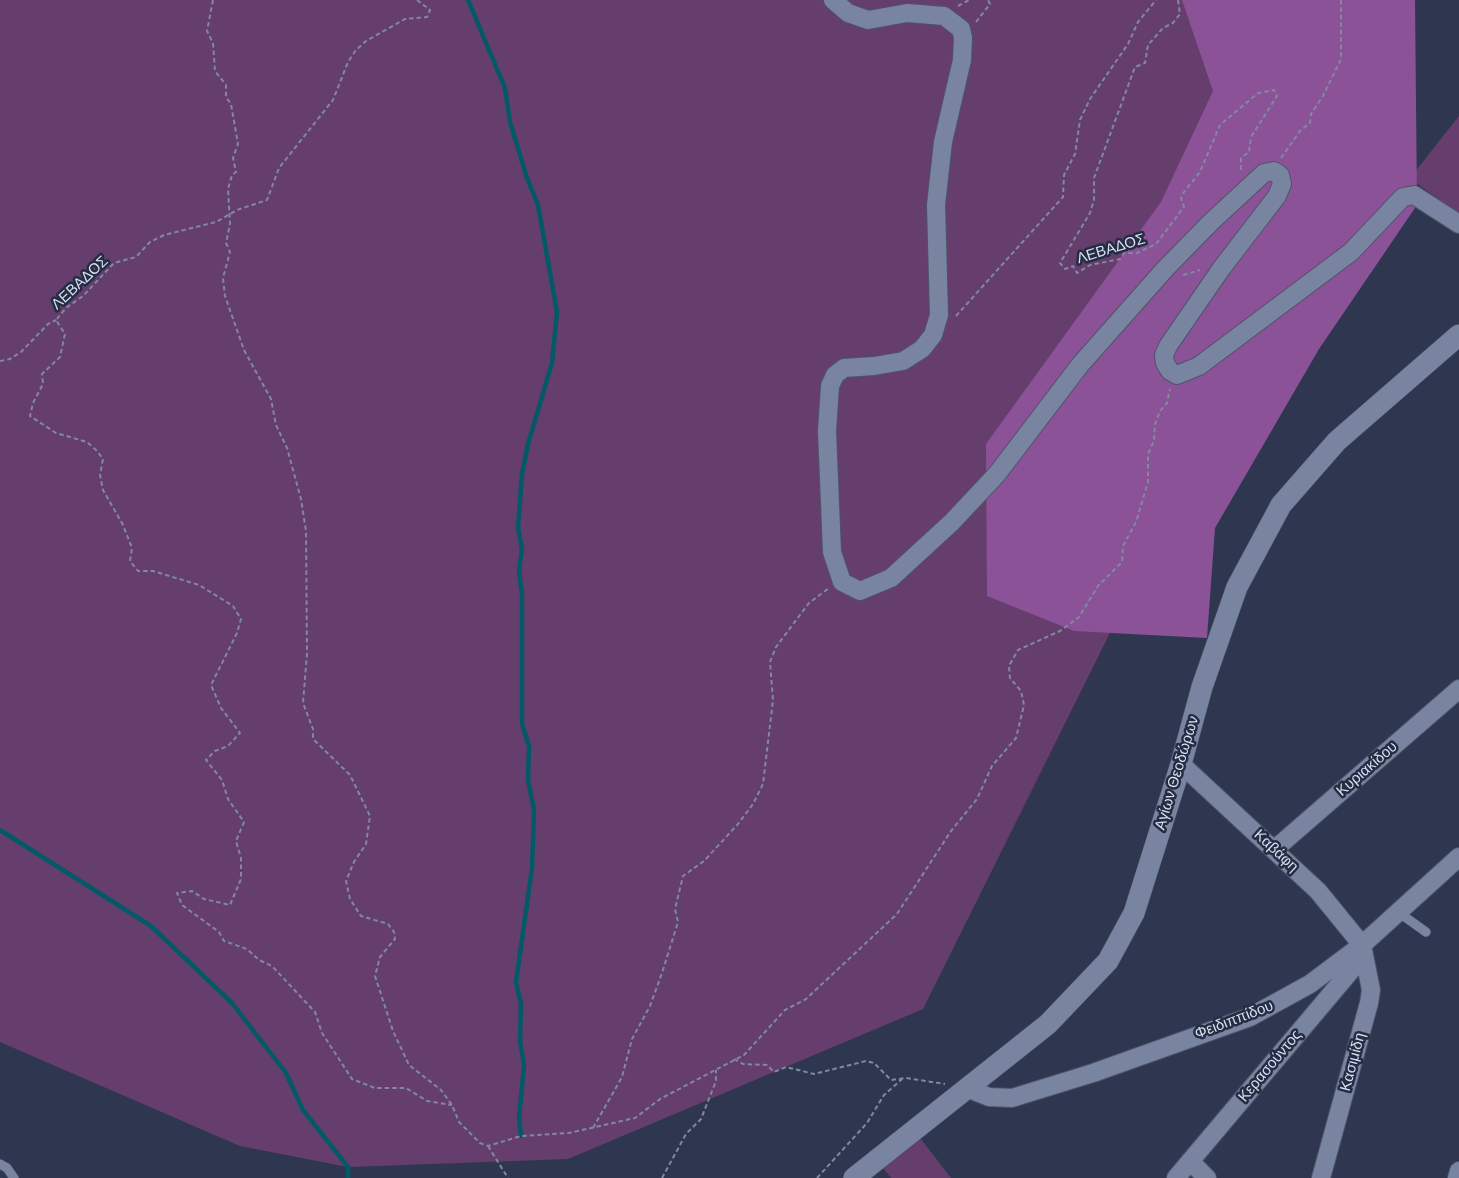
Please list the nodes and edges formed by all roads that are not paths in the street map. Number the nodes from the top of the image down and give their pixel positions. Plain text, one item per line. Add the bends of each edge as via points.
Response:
1 (833, 0) edge
2 (1459, 224) edge
3 (1459, 335) edge
4 (1459, 689) edge
5 (1181, 764) junction
6 (1275, 849) junction
7 (1457, 865) edge
8 (1398, 912) junction
9 (1426, 932) dead end
10 (1363, 950) junction
11 (966, 1091) junction
12 (1190, 1161) junction
13 (0, 1164) edge
14 (1459, 1171) edge
15 (14, 1178) edge
16 (854, 1178) edge
17 (1176, 1178) edge
18 (1207, 1178) edge
19 (1321, 1178) edge
20 (1457, 1178) edge

1 - 2 street via 848,13 868,20 907,13 944,16 961,29 963,44 936,205 939,315 935,328 922,349 903,361 844,368 830,386 826,431 832,552 842,582 860,591 891,578 916,558 998,474 1080,365 1252,182 1274,171 1280,175 1282,184 1168,346 1164,355 1170,371 1178,375 1208,359 1351,252 1403,197 1414,195
3 - 5 street, Αγίων Θεοδώρων via 1338,441 1281,505 1237,587 1202,687
4 - 6 street, Κυριακίδου
5 - 6 street, Καβάφη
5 - 11 street, Αγίων Θεοδώρων via 1134,913 1108,961 1048,1024
6 - 10 street, Καβάφη via 1318,891
7 - 8 street, Φειδιππίδου
8 - 9 lane
8 - 10 street, Φειδιππίδου
10 - 11 street, Φειδιππίδου via 1250,1017 1093,1073 1012,1098
10 - 12 street, Κερασούντος
10 - 19 street, Κασιμίδη via 1371,990 1369,1003
11 - 16 street, Αγίων Θεοδώρων
12 - 17 street, Κερασούντος
12 - 18 street
13 - 15 lane
14 - 20 street

